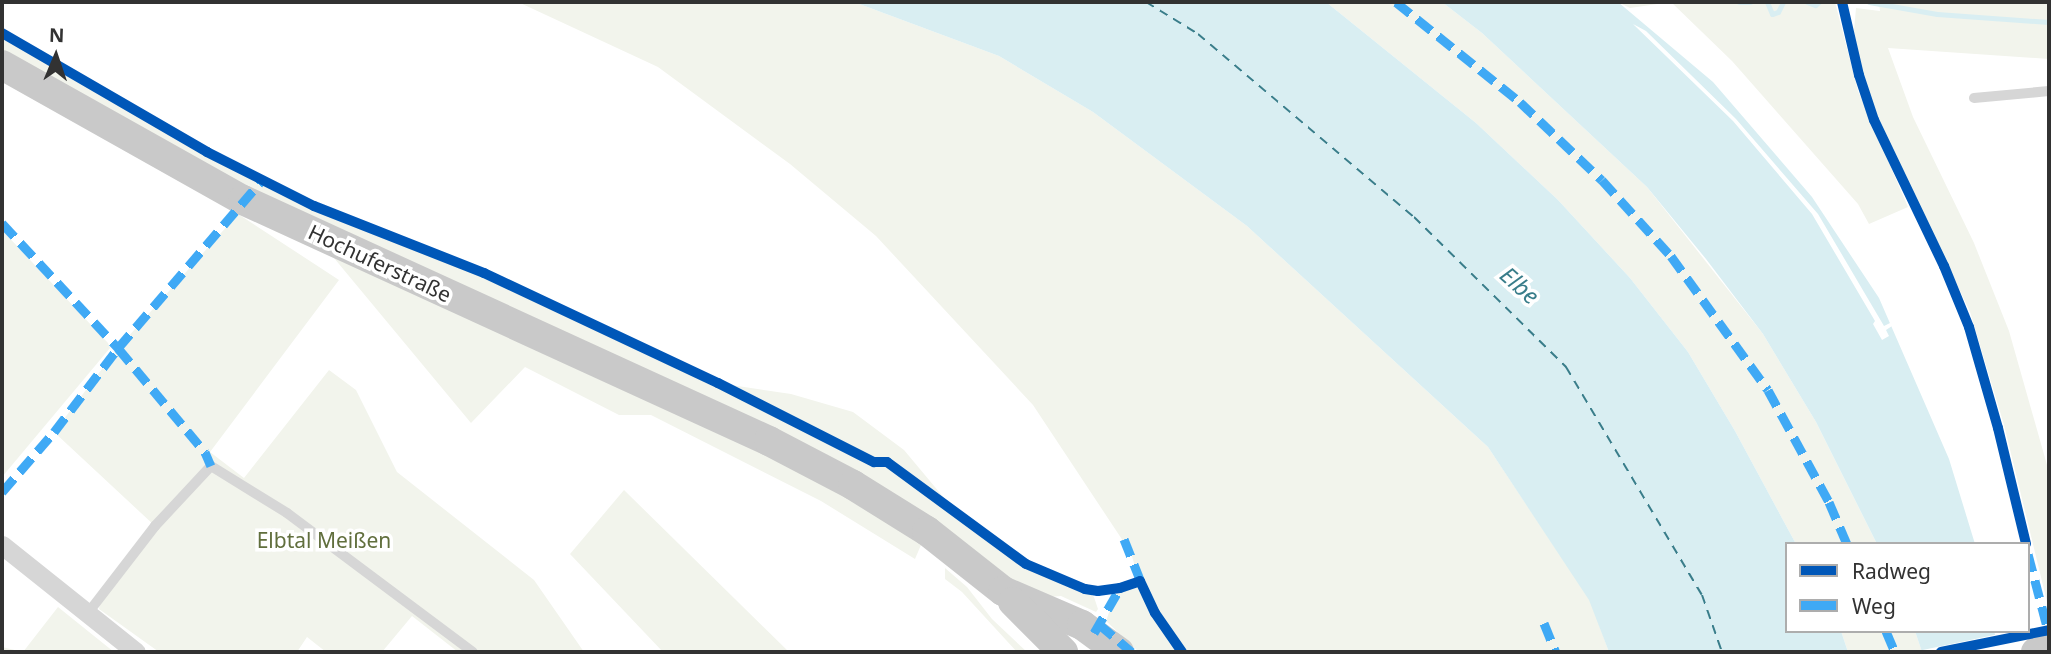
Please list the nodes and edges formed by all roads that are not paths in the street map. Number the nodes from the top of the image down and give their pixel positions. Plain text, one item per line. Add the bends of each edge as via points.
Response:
1 (2, 65) edge
2 (2049, 91) edge
3 (1974, 99) dead end
4 (2, 545) edge
5 (1003, 592) junction
6 (88, 613) junction
7 (2049, 649) edge
8 (136, 652) edge
9 (473, 652) edge
10 (1063, 652) edge
11 (1119, 652) edge
12 (2037, 652) edge

1 - 5 main road, Hochuferstraße via 243,200 769,441 853,485 927,531
2 - 3 lane
4 - 6 street
5 - 10 main road
5 - 11 main road via 1082,625
6 - 8 street
6 - 9 lane via 155,526 211,466 287,513
7 - 12 main road

